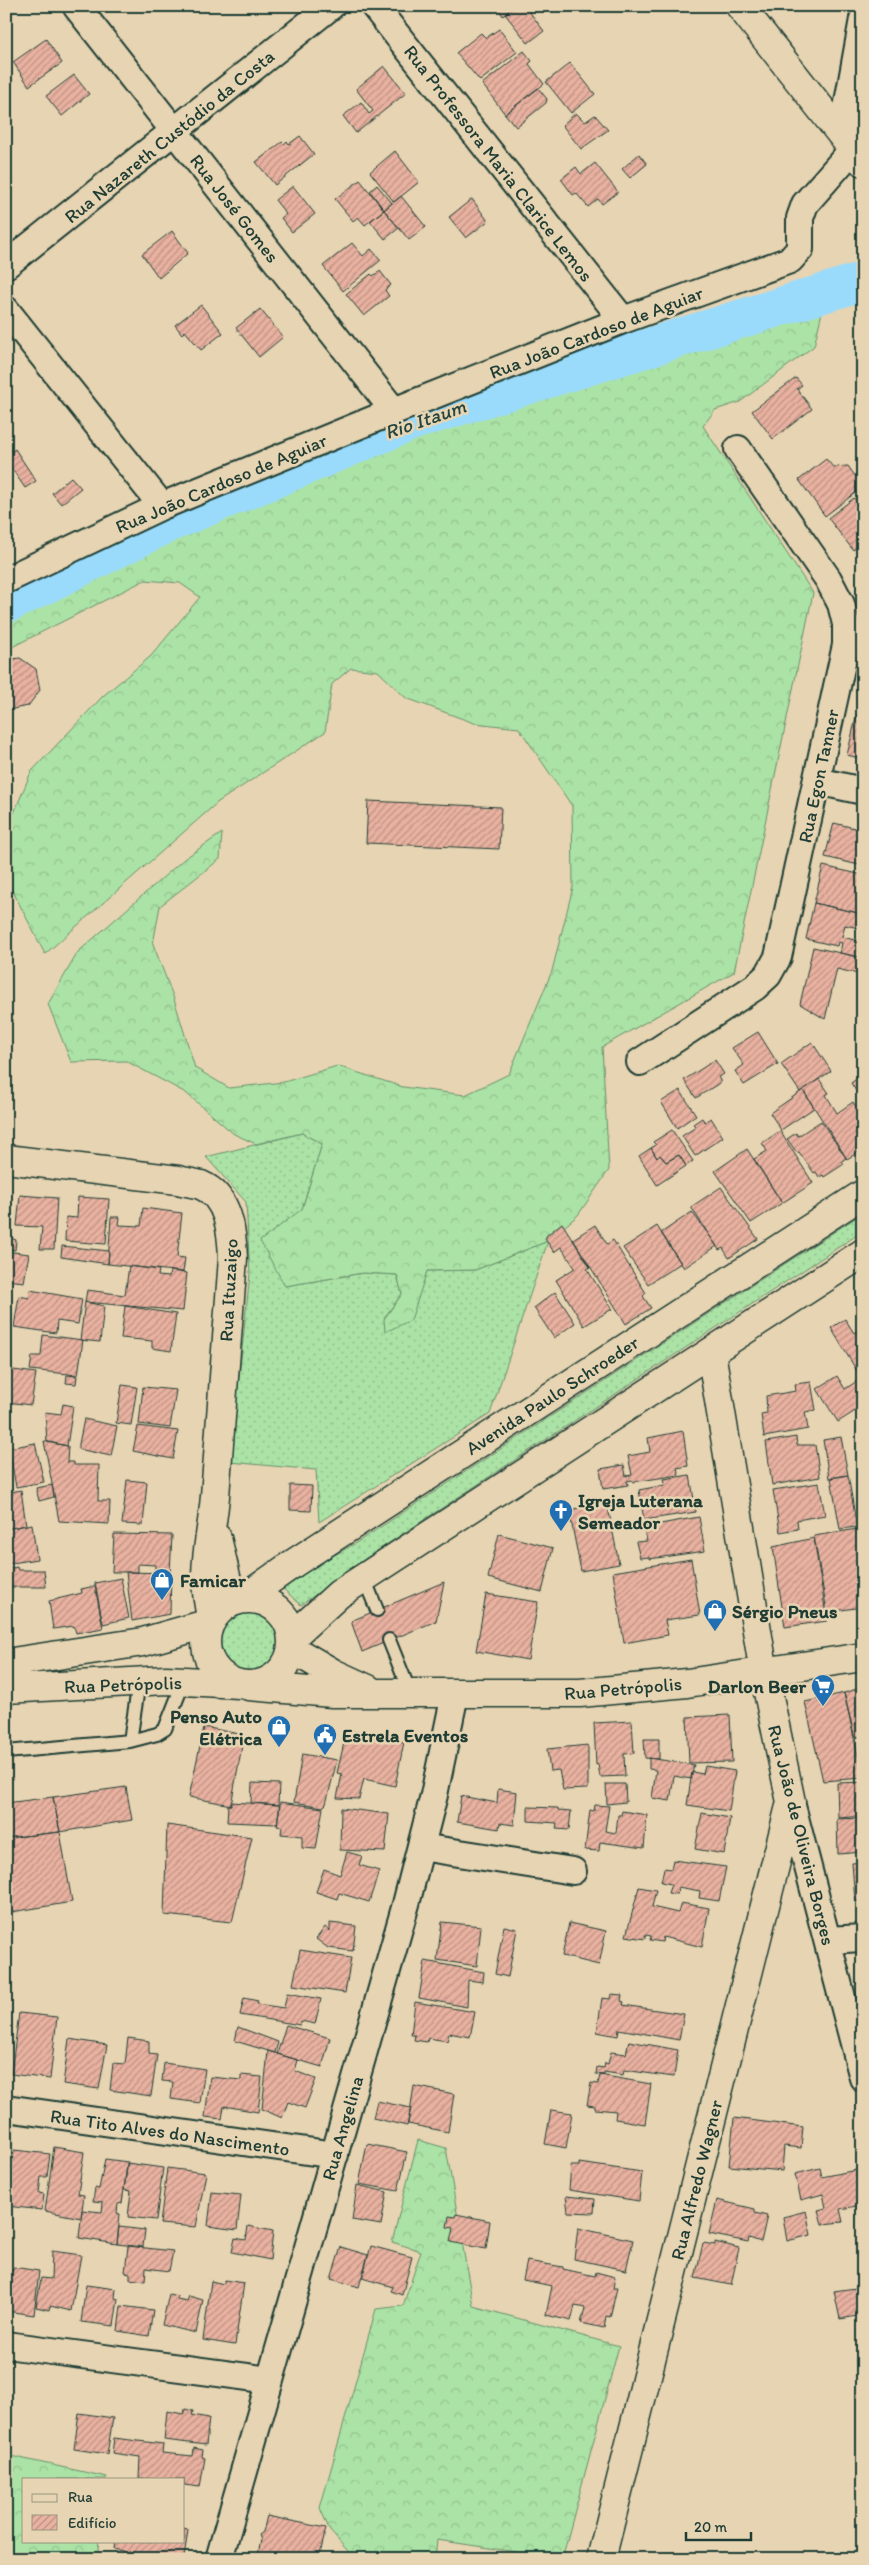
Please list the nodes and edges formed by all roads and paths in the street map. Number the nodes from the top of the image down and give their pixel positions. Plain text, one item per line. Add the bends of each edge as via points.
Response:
1 (76, 6) edge
2 (331, 6) edge
3 (374, 6) edge
4 (740, 6) edge
5 (863, 19) edge
6 (174, 131) junction
7 (855, 150) edge
8 (6, 265) edge
9 (6, 310) edge
10 (623, 320) junction
11 (394, 410) junction
12 (738, 449) dead end
13 (162, 506) junction
14 (6, 580) edge
15 (817, 781) junction
16 (863, 792) edge
17 (640, 1062) dead end
18 (6, 1159) edge
19 (863, 1194) edge
20 (863, 1254) edge
21 (710, 1352) junction
22 (214, 1512) junction
23 (364, 1578) junction
24 (238, 1601) junction
25 (377, 1610) dead end
26 (211, 1622) junction
27 (389, 1640) dead end
28 (292, 1643) junction
29 (863, 1657) edge
30 (6, 1663) edge
31 (764, 1673) junction
32 (184, 1681) junction
33 (139, 1682) junction
34 (244, 1685) junction
35 (6, 1689) edge
36 (380, 1694) junction
37 (455, 1694) junction
38 (411, 1695) junction
39 (130, 1741) junction
40 (6, 1752) edge
41 (791, 1802) junction
42 (422, 1846) junction
43 (573, 1871) dead end
44 (863, 1938) edge
45 (827, 1940) junction
46 (863, 2078) edge
47 (6, 2108) edge
48 (334, 2156) junction
49 (6, 2345) edge
50 (270, 2380) junction
51 (219, 2559) edge
52 (601, 2559) edge

1 - 6 street, Rua José Gomes
2 - 6 street, Rua Nazareth Custódio da Costa
3 - 10 street, Rua Professora Maria Clarice Lemos
4 - 7 street
5 - 7 street
6 - 8 street, Rua Nazareth Custódio da Costa
6 - 11 street, Rua José Gomes
7 - 10 street, Rua João Cardoso de Aguiar via 805,204 800,218 800,249 790,260
9 - 13 street
10 - 11 street, Rua João Cardoso de Aguiar
11 - 13 street, Rua João Cardoso de Aguiar
12 - 15 street, Rua Egon Tanner via 828,578 846,624 846,645
13 - 14 street, Rua João Cardoso de Aguiar
15 - 16 street
15 - 17 street, Rua Egon Tanner via 778,957 768,975 755,987
18 - 22 street, Rua Ituzaigo via 194,1184 216,1196 225,1210 230,1224 233,1258
19 - 24 street, Avenida Paulo Schroeder
20 - 21 street
21 - 23 street
21 - 31 street, Rua João de Oliveira Borges
22 - 24 street, Rua Ituzaigo via 219,1552
22 - 26 street, Rua Ituzaigo via 205,1560
23 - 25 lane
23 - 28 street via 327,1603
24 - 26 street via 221,1609
24 - 28 street via 260,1600 276,1608 284,1616
26 - 30 street, Rua Petrópolis via 143,1642
26 - 34 street via 207,1648 210,1661 228,1680
27 - 38 lane
28 - 34 street via 289,1660 278,1675 261,1684
28 - 36 street, Rua Petrópolis via 333,1673
29 - 31 street, Rua Petrópolis
31 - 37 street, Rua Petrópolis via 580,1693
31 - 41 street, Rua João de Oliveira Borges
32 - 33 street, Rua Petrópolis
32 - 34 street, Rua Petrópolis
32 - 39 lane via 165,1729
33 - 35 street, Rua Petrópolis
33 - 39 lane
34 - 36 street, Rua Petrópolis
36 - 38 street, Rua Petrópolis
37 - 38 street, Rua Petrópolis
37 - 42 street, Rua Angelina
39 - 40 lane
41 - 45 street, Rua João de Oliveira Borges
41 - 52 street, Rua Alfredo Wagner
42 - 43 street
42 - 48 street, Rua Angelina
44 - 45 street
45 - 46 street, Rua João de Oliveira Borges
47 - 48 street, Rua Tito Alves do Nascimento
48 - 50 street, Rua Angelina
49 - 50 street
50 - 51 street, Rua Angelina

